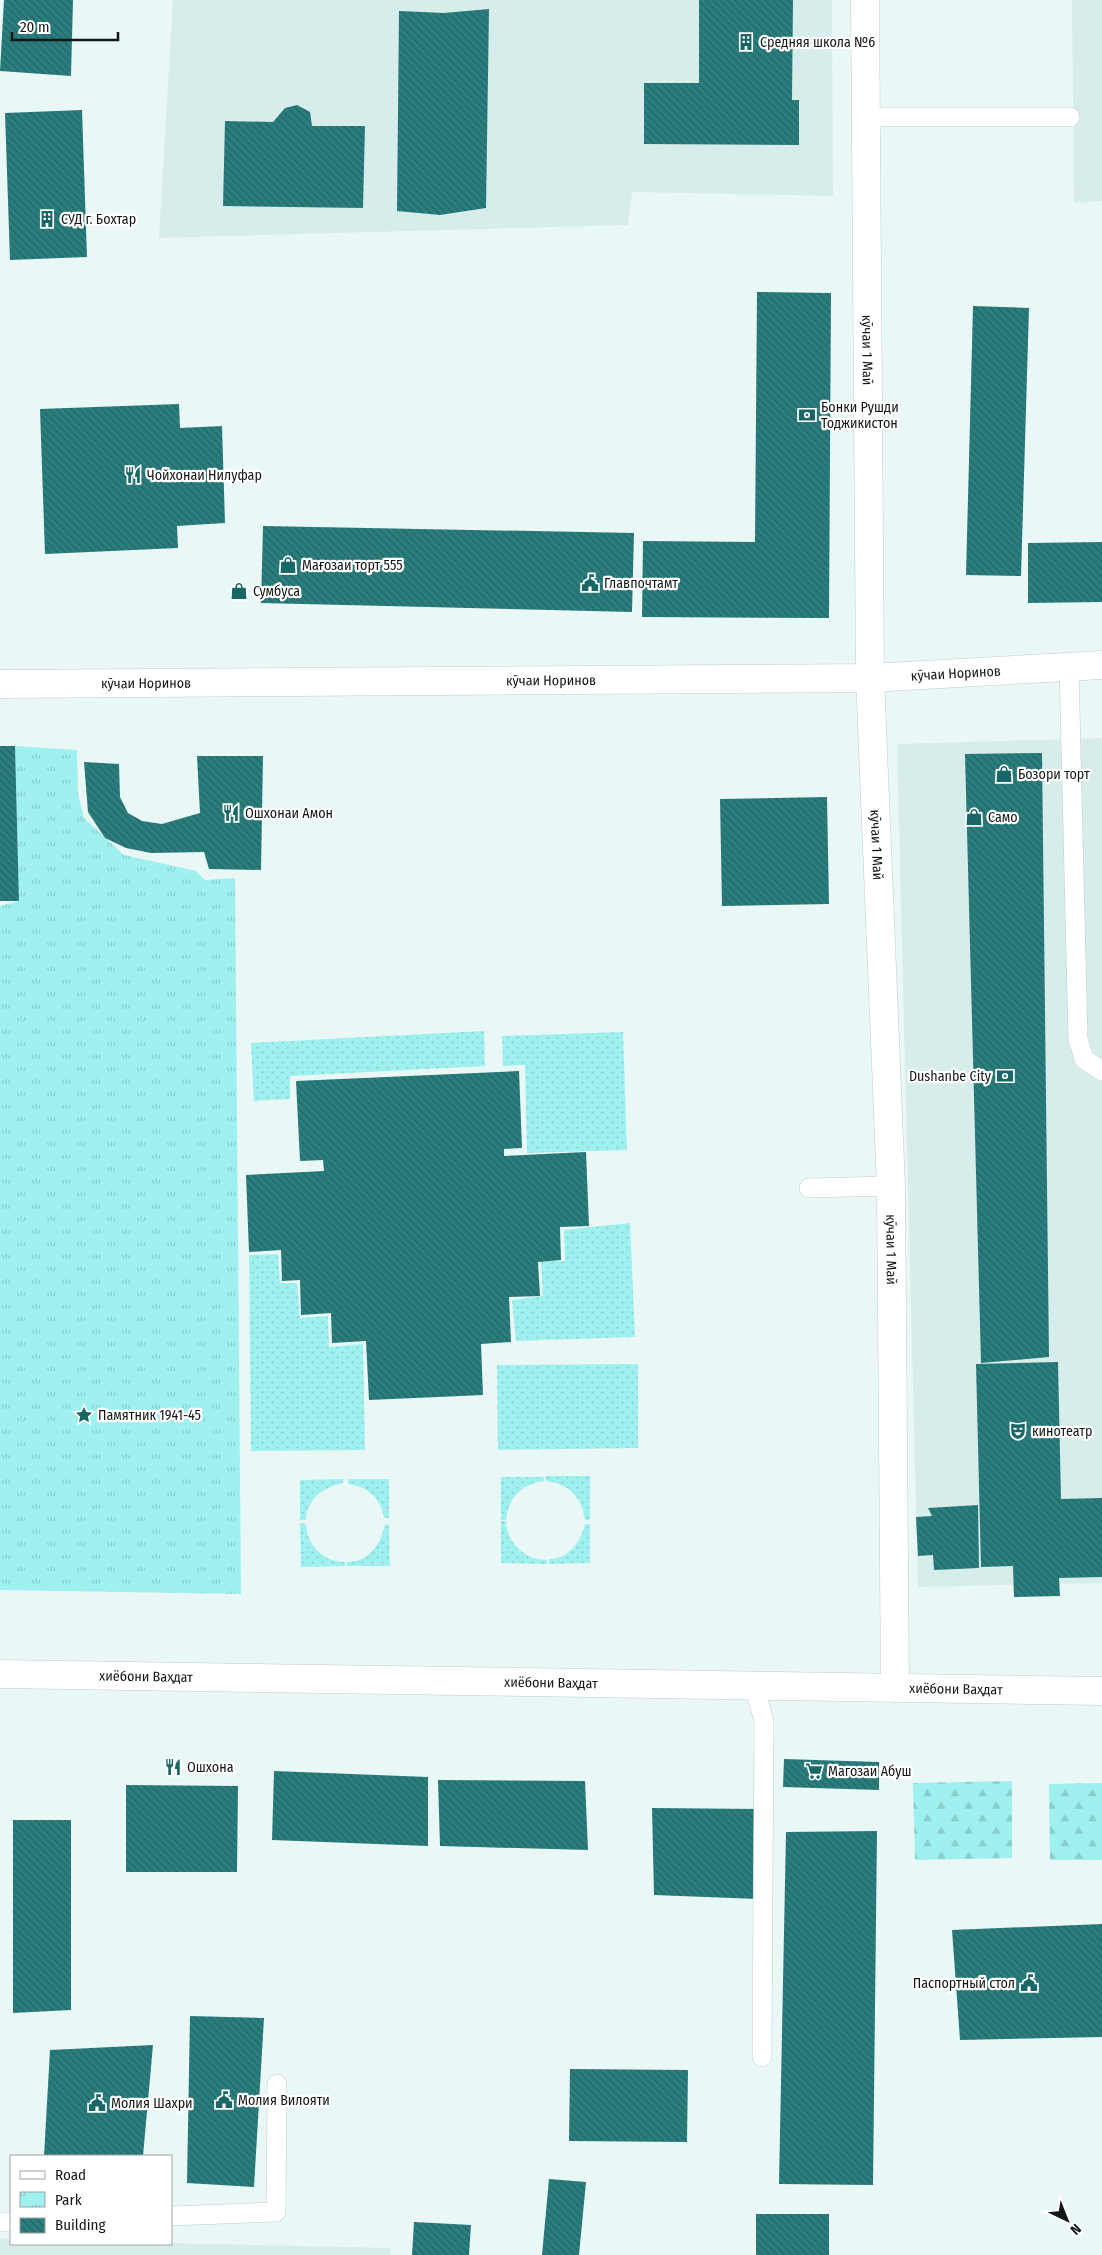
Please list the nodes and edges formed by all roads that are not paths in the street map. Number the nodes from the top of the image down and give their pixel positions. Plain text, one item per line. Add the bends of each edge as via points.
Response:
1 (865, 0) edge
2 (866, 117) junction
3 (1070, 117) dead end
4 (1102, 665) edge
5 (1070, 667) junction
6 (870, 678) junction
7 (0, 684) edge
8 (1102, 1071) edge
9 (891, 1186) junction
10 (809, 1188) dead end
11 (0, 1674) edge
12 (754, 1686) junction
13 (895, 1688) junction
14 (1102, 1691) edge
15 (762, 2057) dead end
16 (276, 2084) dead end
17 (172, 2216) edge

1 - 2 street, кӯчаи 1 Май
2 - 3 lane
2 - 6 street, кӯчаи 1 Май
4 - 5 street, кӯчаи Норинов
5 - 6 street, кӯчаи Норинов
5 - 8 lane via 1078,1039 1084,1059
6 - 7 street, кӯчаи Норинов
6 - 9 street, кӯчаи 1 Май
9 - 10 lane
9 - 13 street, кӯчаи 1 Май
11 - 12 street, хиёбони Ваҳдат
12 - 13 street, хиёбони Ваҳдат
12 - 15 lane via 764,1721
13 - 14 street, хиёбони Ваҳдат
16 - 17 lane via 276,2212

